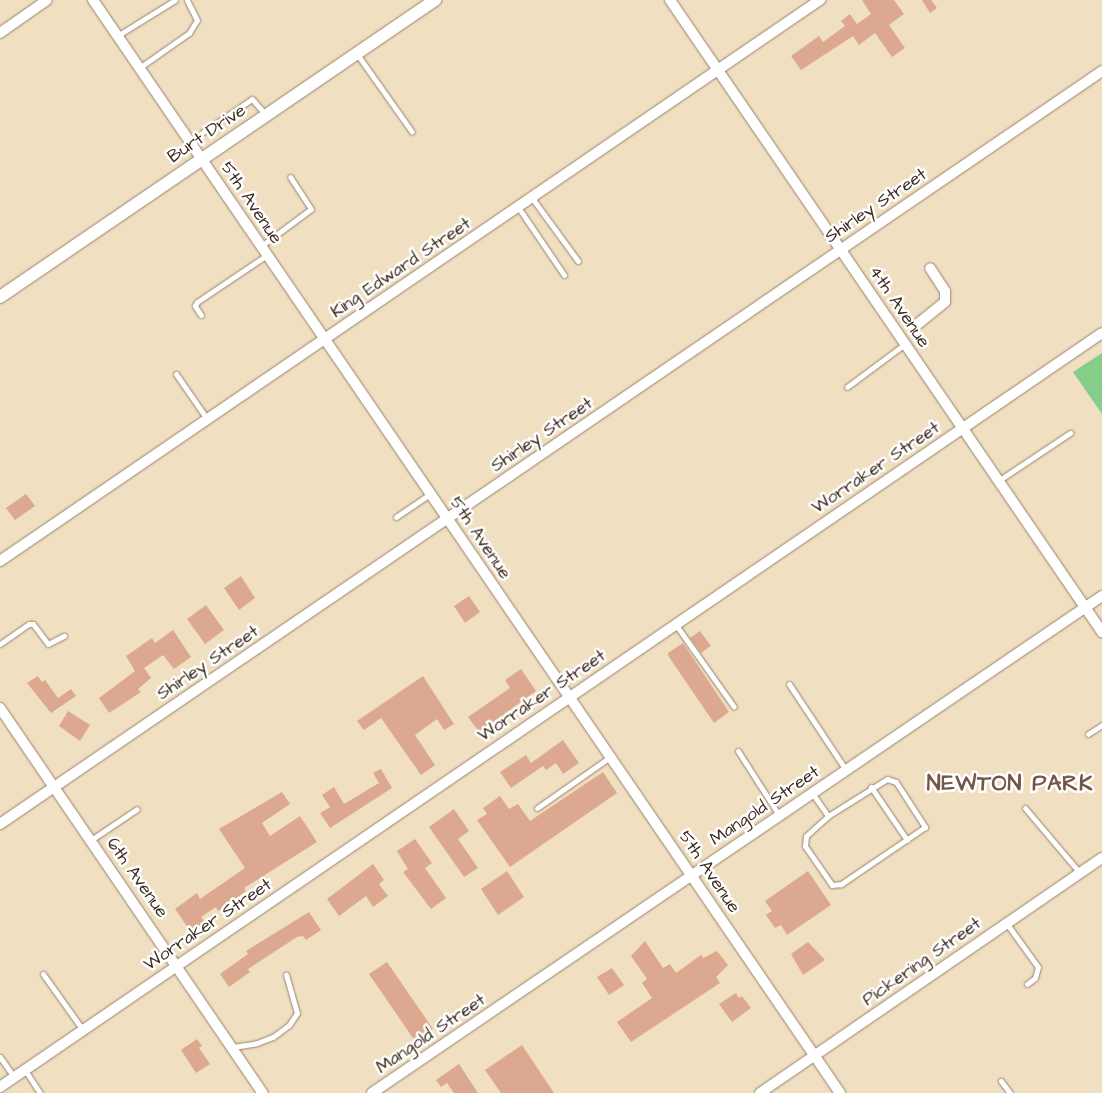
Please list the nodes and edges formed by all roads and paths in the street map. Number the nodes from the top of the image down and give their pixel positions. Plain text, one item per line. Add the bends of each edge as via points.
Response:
1 (47, 0) edge
2 (93, 0) edge
3 (175, 0) edge
4 (187, 0) edge
5 (435, 0) edge
6 (670, 0) edge
7 (820, 0) edge
8 (0, 32) edge
9 (118, 36) junction
10 (356, 54) junction
11 (139, 68) junction
12 (718, 70) junction
13 (1102, 71) edge
14 (266, 115) junction
15 (204, 132) dead end
16 (412, 132) dead end
17 (201, 159) junction
18 (290, 177) dead end
19 (532, 198) junction
20 (518, 207) junction
21 (261, 246) junction
22 (840, 250) junction
23 (267, 255) junction
24 (578, 261) dead end
25 (930, 268) dead end
26 (564, 274) dead end
27 (0, 297) edge
28 (200, 315) dead end
29 (914, 327) dead end
30 (1102, 333) edge
31 (325, 340) junction
32 (905, 344) junction
33 (176, 374) dead end
34 (847, 387) dead end
35 (207, 420) junction
36 (962, 428) junction
37 (1070, 433) dead end
38 (998, 481) junction
39 (430, 494) junction
40 (396, 516) dead end
41 (448, 519) junction
42 (0, 561) edge
43 (1102, 596) edge
44 (1085, 608) junction
45 (675, 625) junction
46 (1102, 632) edge
47 (64, 636) dead end
48 (0, 644) edge
49 (789, 684) dead end
50 (569, 697) junction
51 (734, 707) dead end
52 (0, 708) edge
53 (1102, 724) edge
54 (1088, 734) dead end
55 (738, 751) dead end
56 (610, 756) junction
57 (846, 770) junction
58 (54, 787) junction
59 (871, 787) junction
60 (812, 793) junction
61 (537, 808) dead end
62 (1025, 808) dead end
63 (137, 809) dead end
64 (780, 816) junction
65 (828, 816) junction
66 (0, 824) edge
67 (91, 840) junction
68 (907, 840) junction
69 (1102, 858) edge
70 (1080, 874) junction
71 (692, 876) junction
72 (1007, 924) junction
73 (178, 965) junction
74 (43, 974) dead end
75 (286, 975) dead end
76 (1027, 984) dead end
77 (83, 1030) junction
78 (233, 1046) junction
79 (815, 1056) junction
80 (0, 1057) edge
81 (25, 1070) junction
82 (14, 1077) junction
83 (1001, 1081) dead end
84 (0, 1087) edge
85 (40, 1093) edge
86 (263, 1093) edge
87 (372, 1093) edge
88 (760, 1093) edge
89 (840, 1093) edge
90 (1010, 1093) edge

1 - 8 street
2 - 9 street, 5th Avenue
3 - 9 lane
4 - 11 lane via 197,20 188,34
5 - 10 street, Burt Drive
6 - 12 street, 4th Avenue
7 - 12 street, King Edward Street
9 - 11 street, 5th Avenue
10 - 14 street, Burt Drive
10 - 16 lane
11 - 17 street, 5th Avenue
12 - 19 street, King Edward Street
12 - 22 street, 4th Avenue
13 - 22 street, Shirley Street
14 - 15 lane via 252,99
14 - 17 street, Burt Drive
17 - 21 street, 5th Avenue
17 - 27 street, Burt Drive
18 - 21 lane via 311,209
19 - 20 street, King Edward Street
19 - 24 lane
20 - 26 lane
20 - 31 street, King Edward Street
21 - 23 street, 5th Avenue
22 - 32 street, 4th Avenue
22 - 41 street, Shirley Street
23 - 28 lane via 197,302 194,306
23 - 31 street, 5th Avenue
25 - 29 street via 946,296 940,308
30 - 36 street, Worraker Street
31 - 35 street, King Edward Street
31 - 39 street, 5th Avenue
32 - 34 lane
32 - 36 street, 4th Avenue
33 - 35 lane
35 - 42 street, King Edward Street
36 - 38 street, 4th Avenue
36 - 45 street, Worraker Street
37 - 38 lane
38 - 44 street, 4th Avenue
39 - 40 lane
39 - 41 street, 5th Avenue
41 - 50 street, 5th Avenue
41 - 58 street, Shirley Street
43 - 44 street, Mangold Street
44 - 46 street, 4th Avenue
44 - 57 street, Mangold Street
45 - 50 street, Worraker Street
45 - 51 lane
47 - 48 lane via 48,644 33,624 29,624
49 - 57 lane
50 - 56 street, 5th Avenue
50 - 73 street, Worraker Street
52 - 58 street, 6th Avenue
53 - 54 lane
55 - 64 lane
56 - 61 lane
56 - 71 street, 5th Avenue
57 - 60 street, Mangold Street
58 - 66 street, Shirley Street
58 - 67 street, 6th Avenue
59 - 65 lane
59 - 68 lane
59 - 68 lane via 887,779 896,782 925,824 923,830
60 - 64 street, Mangold Street
60 - 65 lane
62 - 70 lane
63 - 67 lane
64 - 71 street, Mangold Street
65 - 68 lane via 809,832 806,846 835,886
67 - 73 street, 6th Avenue
69 - 70 street, Pickering Street
70 - 72 street, Pickering Street
71 - 79 street, 5th Avenue
71 - 87 street, Mangold Street
72 - 76 lane via 1038,967 1035,978
72 - 79 street, Pickering Street
73 - 77 street, Worraker Street
73 - 78 street, 6th Avenue
74 - 77 lane
75 - 78 lane via 297,1013 289,1025 265,1040
77 - 81 street, Worraker Street
78 - 86 street, 6th Avenue
79 - 88 street, Pickering Street
79 - 89 street, 5th Avenue
80 - 82 lane
81 - 82 street, Worraker Street
81 - 85 lane
82 - 84 street, Worraker Street
83 - 90 lane

